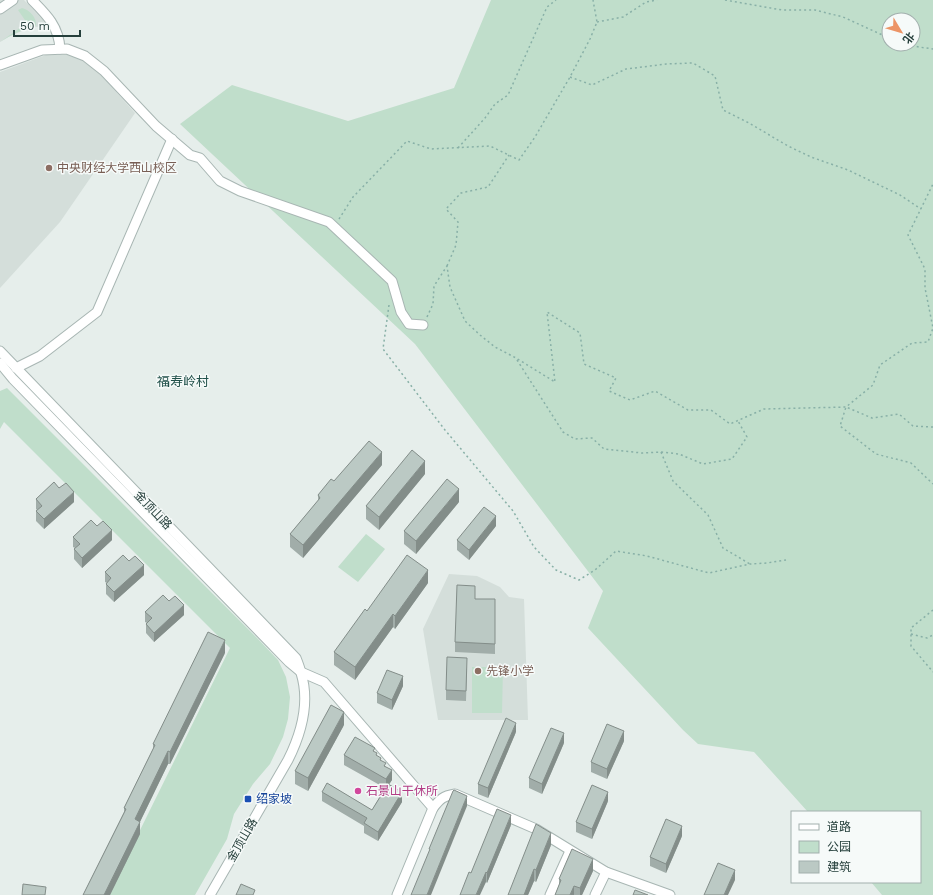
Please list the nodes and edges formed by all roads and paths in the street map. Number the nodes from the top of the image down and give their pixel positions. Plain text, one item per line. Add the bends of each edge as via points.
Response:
1 (13, 0) edge
2 (32, 0) edge
3 (556, 0) edge
4 (593, 0) edge
5 (657, 0) edge
6 (725, 0) edge
7 (0, 9) edge
8 (598, 22) junction
9 (881, 34) edge
10 (921, 48) edge
11 (60, 49) junction
12 (933, 49) edge
13 (0, 66) edge
14 (570, 77) junction
15 (172, 140) junction
16 (458, 148) junction
17 (509, 155) junction
18 (933, 184) edge
19 (921, 209) junction
20 (334, 227) junction
21 (447, 266) junction
22 (390, 301) dead end
23 (423, 325) joint
24 (0, 351) edge
25 (516, 358) junction
26 (0, 363) edge
27 (16, 368) junction
28 (846, 407) junction
29 (738, 421) junction
30 (933, 427) edge
31 (661, 452) junction
32 (933, 484) edge
33 (786, 560) dead end
34 (750, 564) junction
35 (933, 610) edge
36 (911, 634) junction
37 (933, 635) edge
38 (301, 672) junction
39 (933, 672) edge
40 (432, 808) junction
41 (570, 851) edge
42 (606, 872) junction
43 (210, 895) edge
44 (397, 895) edge
45 (550, 895) edge
46 (595, 895) edge
47 (670, 895) edge

1 - 7 street
2 - 11 street via 53,23 57,30
3 - 16 path via 547,7 508,95 495,104
4 - 8 path
5 - 8 path via 646,2 623,17
6 - 9 path via 782,10 815,10 843,17
8 - 14 path
10 - 12 path
11 - 13 street via 42,50
11 - 15 street via 85,56 104,71
14 - 17 path via 519,160
14 - 19 path via 592,85 626,69 693,63 715,76 723,110 788,146 848,170
15 - 20 street via 190,155 200,158 220,181 240,191 329,222
15 - 27 street via 97,312 40,356
16 - 17 path via 490,146
16 - 20 path via 430,149 407,141 353,197
17 - 21 path via 488,187 461,193 446,209 458,222 456,245
18 - 19 path
19 - 28 path via 908,235 925,269 925,288 933,328 928,342 912,342 880,365 873,385
20 - 23 street via 392,281 401,312 409,324
21 - 23 path via 434,286 433,304
21 - 25 path via 450,287 464,321 495,347
22 - 34 path via 383,349 445,430 513,511 534,547 556,570 579,580 616,551 647,556 709,573
24 - 27 street, 金顶山路
25 - 29 path via 555,382 547,312 580,333 584,364 616,378 609,391 630,400 655,390 688,410 711,410 730,424
25 - 31 path via 563,432 575,439 592,438 604,449
26 - 38 street, 金顶山路
27 - 38 street, 金顶山路 via 296,658
28 - 29 path via 764,409
28 - 30 path via 872,418 900,414 912,426
28 - 32 path via 840,426 876,454 911,462
29 - 31 path via 747,437 732,459 702,464 679,454
31 - 34 path via 673,481 708,515 723,548
33 - 34 path
35 - 36 path via 911,628
36 - 37 path via 927,638
36 - 39 path via 911,646
38 - 40 street via 324,682
38 - 43 street, 金顶山路 via 304,704 297,740
40 - 42 street via 438,800 455,794 536,829
40 - 44 street
41 - 45 street
42 - 46 street
42 - 47 street

